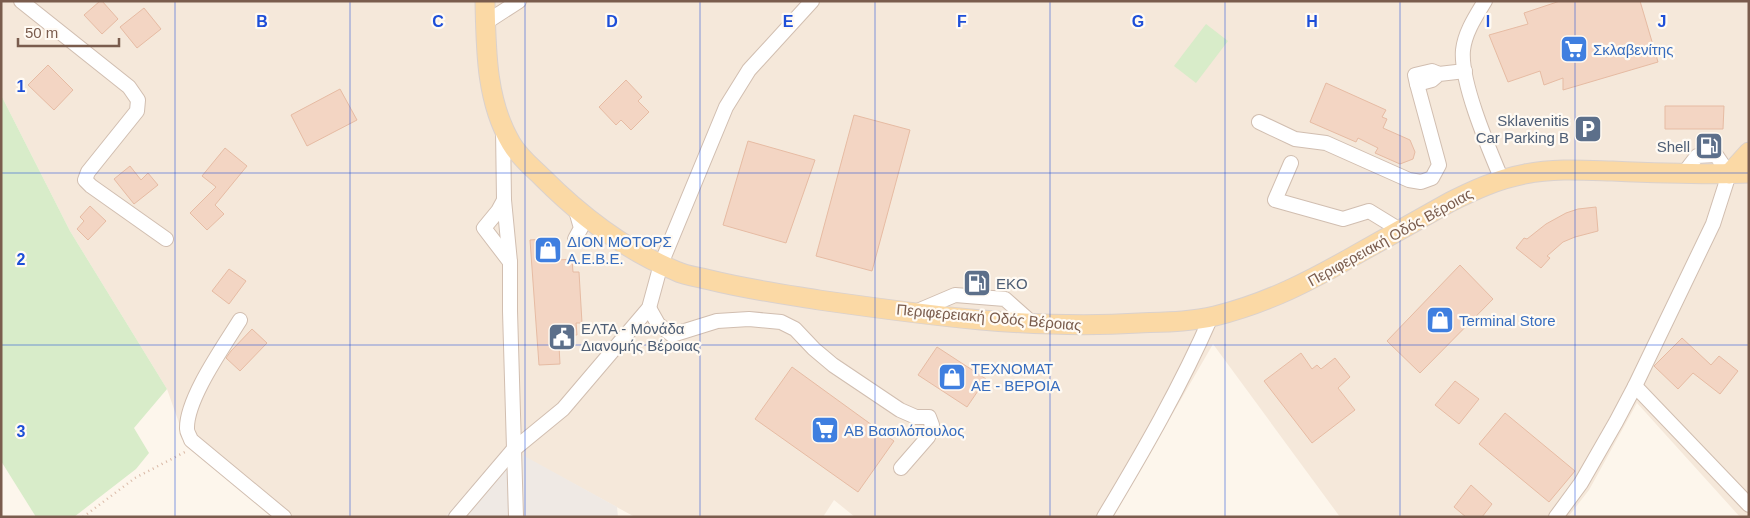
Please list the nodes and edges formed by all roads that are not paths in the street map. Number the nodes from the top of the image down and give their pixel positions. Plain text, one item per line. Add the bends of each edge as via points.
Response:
1 (21, 1) edge
2 (485, 1) edge
3 (519, 1) edge
4 (812, 1) edge
5 (1485, 1) edge
6 (486, 23) junction
7 (1465, 71) junction
8 (1259, 122) dead end
9 (503, 126) junction
10 (1749, 152) edge
11 (1290, 163) dead end
12 (1749, 173) edge
13 (1729, 174) junction
14 (1502, 180) junction
15 (504, 200) junction
16 (574, 208) junction
17 (1400, 230) junction
18 (166, 239) dead end
19 (575, 239) dead end
20 (510, 262) junction
21 (661, 264) junction
22 (649, 308) junction
23 (1211, 317) junction
24 (240, 320) dead end
25 (1635, 386) junction
26 (513, 450) junction
27 (901, 468) dead end
28 (1749, 505) edge
29 (284, 517) edge
30 (456, 517) edge
31 (516, 517) edge
32 (1104, 517) edge
33 (1556, 517) edge

1 - 18 street via 129,87 138,100 137,111 85,180
2 - 6 main road, Περιφερειακή Οδός Βέροιας
3 - 6 street
4 - 21 street via 749,70 726,106
5 - 7 street via 1470,26 1464,50
6 - 9 main road, Περιφερειακή Οδός Βέροιας via 489,78
7 - 8 street via 1439,74 1432,71 1415,75 1439,165 1432,178 1421,182 1409,180 1326,143 1295,139
7 - 14 street
9 - 15 street
9 - 16 main road, Περιφερειακή Οδός Βέροιας via 521,157
10 - 13 main road
11 - 17 street via 1274,200 1343,220 1369,211
12 - 13 main road, Περιφερειακή Οδός Βέροιας
13 - 14 main road, Περιφερειακή Οδός Βέροιας via 1552,170
13 - 25 street via 1712,224
14 - 17 main road, Περιφερειακή Οδός Βέροιας via 1459,198
15 - 20 street
15 - 20 street via 484,228
16 - 19 street via 581,228
16 - 21 main road, Περιφερειακή Οδός Βέροιας via 609,234
17 - 23 main road, Περιφερειακή Οδός Βέροιας via 1300,286
20 - 26 street
21 - 22 street
21 - 23 main road, Περιφερειακή Οδός Βέροιας via 678,272 748,290 983,320 1094,326
22 - 26 street via 563,409
22 - 27 street via 658,324 672,335 717,322 749,319 781,322 795,329 833,365 900,410 916,417 929,417 932,425 928,437
23 - 32 street via 1142,454
24 - 29 street via 201,386 188,415 187,431 192,440
25 - 28 street
25 - 33 street via 1581,483
26 - 30 street
26 - 31 street

